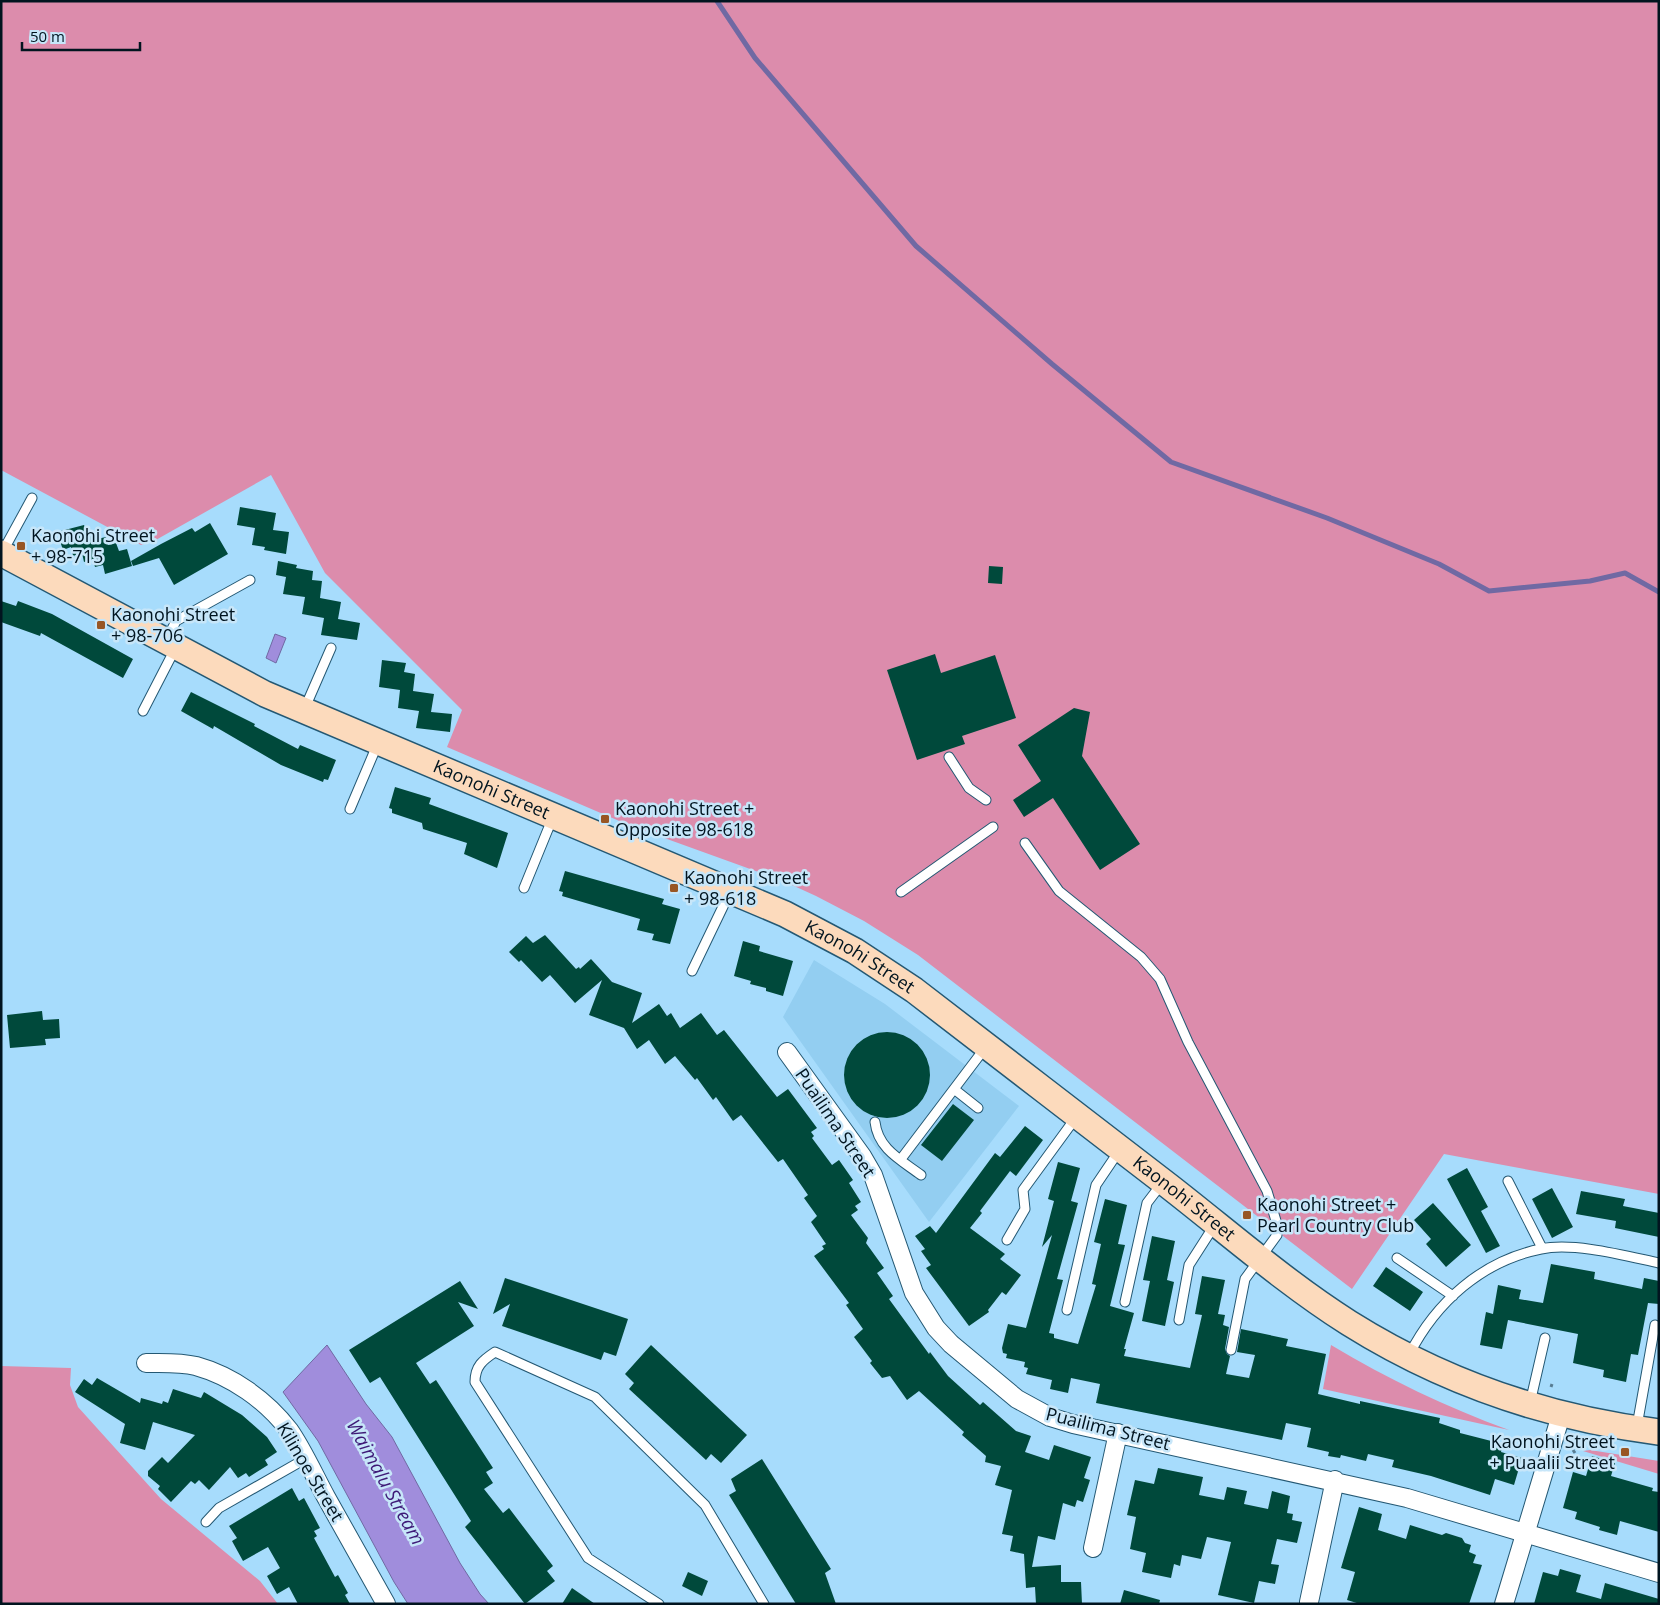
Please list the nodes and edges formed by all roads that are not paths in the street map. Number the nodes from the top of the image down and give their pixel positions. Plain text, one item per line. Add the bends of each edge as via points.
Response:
1 (32, 498) dead end
2 (2, 553) edge
3 (250, 580) dead end
4 (171, 645) junction
5 (331, 648) dead end
6 (142, 711) dead end
7 (303, 712) junction
8 (378, 743) junction
9 (949, 757) dead end
10 (986, 800) dead end
11 (350, 809) dead end
12 (553, 816) junction
13 (993, 827) dead end
14 (1025, 843) dead end
15 (524, 888) dead end
16 (730, 891) junction
17 (901, 892) dead end
18 (692, 971) dead end
19 (987, 1046) junction
20 (787, 1052) dead end
21 (954, 1089) junction
22 (978, 1108) dead end
23 (1078, 1116) junction
24 (875, 1122) dead end
25 (1121, 1149) junction
26 (901, 1159) junction
27 (921, 1175) dead end
28 (1508, 1181) dead end
29 (1163, 1182) junction
30 (1216, 1223) junction
31 (1007, 1240) dead end
32 (1542, 1248) junction
33 (1261, 1258) junction
34 (1397, 1258) dead end
35 (1659, 1263) edge
36 (1453, 1296) junction
37 (1125, 1302) dead end
38 (1067, 1310) dead end
39 (1179, 1320) dead end
40 (1656, 1325) dead end
41 (1545, 1338) dead end
42 (1231, 1350) dead end
43 (1408, 1357) junction
44 (146, 1363) dead end
45 (1529, 1406) junction
46 (1561, 1415) junction
47 (1648, 1430) edge
48 (1118, 1434) junction
49 (305, 1458) junction
50 (1335, 1480) junction
51 (206, 1522) dead end
52 (1526, 1533) junction
53 (1093, 1548) dead end
54 (1659, 1573) edge
55 (1309, 1602) dead end
56 (386, 1604) edge
57 (659, 1604) edge
58 (764, 1604) edge
59 (1504, 1604) edge

1 - 2 lane
2 - 4 street, Kaonohi Street
3 - 4 lane via 176,621
4 - 6 lane
4 - 7 street, Kaonohi Street
5 - 7 lane
7 - 8 street, Kaonohi Street
8 - 11 lane
8 - 12 street, Kaonohi Street
9 - 10 lane via 969,788
12 - 15 lane
12 - 16 street, Kaonohi Street
13 - 17 lane
14 - 33 lane via 1059,891 1152,967 1160,979 1188,1042 1267,1192 1277,1235
16 - 18 lane
16 - 19 street, Kaonohi Street via 785,914 855,950
19 - 21 lane
19 - 23 street, Kaonohi Street
20 - 48 street, Puailima Street via 873,1175 914,1293 936,1328 1030,1408 1050,1417
21 - 22 lane
21 - 26 lane
23 - 25 street, Kaonohi Street
23 - 31 lane via 1023,1190 1025,1208
24 - 26 lane via 880,1141
25 - 29 street, Kaonohi Street
25 - 38 lane via 1096,1185
26 - 27 lane
28 - 32 lane
29 - 30 street, Kaonohi Street
29 - 37 lane via 1147,1203
30 - 33 street, Kaonohi Street
30 - 39 lane via 1190,1265
32 - 35 lane via 1593,1250
32 - 36 lane via 1484,1271
33 - 42 lane via 1246,1279
33 - 43 street, Kaonohi Street via 1348,1322
34 - 36 lane
36 - 43 lane via 1435,1313
40 - 47 lane
41 - 45 lane
43 - 45 street, Kaonohi Street
44 - 49 street, Kilinoe Street via 195,1366 242,1387 277,1416
45 - 46 street, Kaonohi Street
46 - 47 street, Kaonohi Street
46 - 52 street
48 - 50 street, Puailima Street
48 - 53 street
49 - 51 lane via 218,1508
49 - 56 street, Kilinoe Street
50 - 52 street, Puailima Street
50 - 55 street
52 - 54 street, Puailima Street
52 - 59 street
57 - 58 lane via 588,1558 478,1386 475,1375 486,1358 495,1352 595,1397 705,1505

